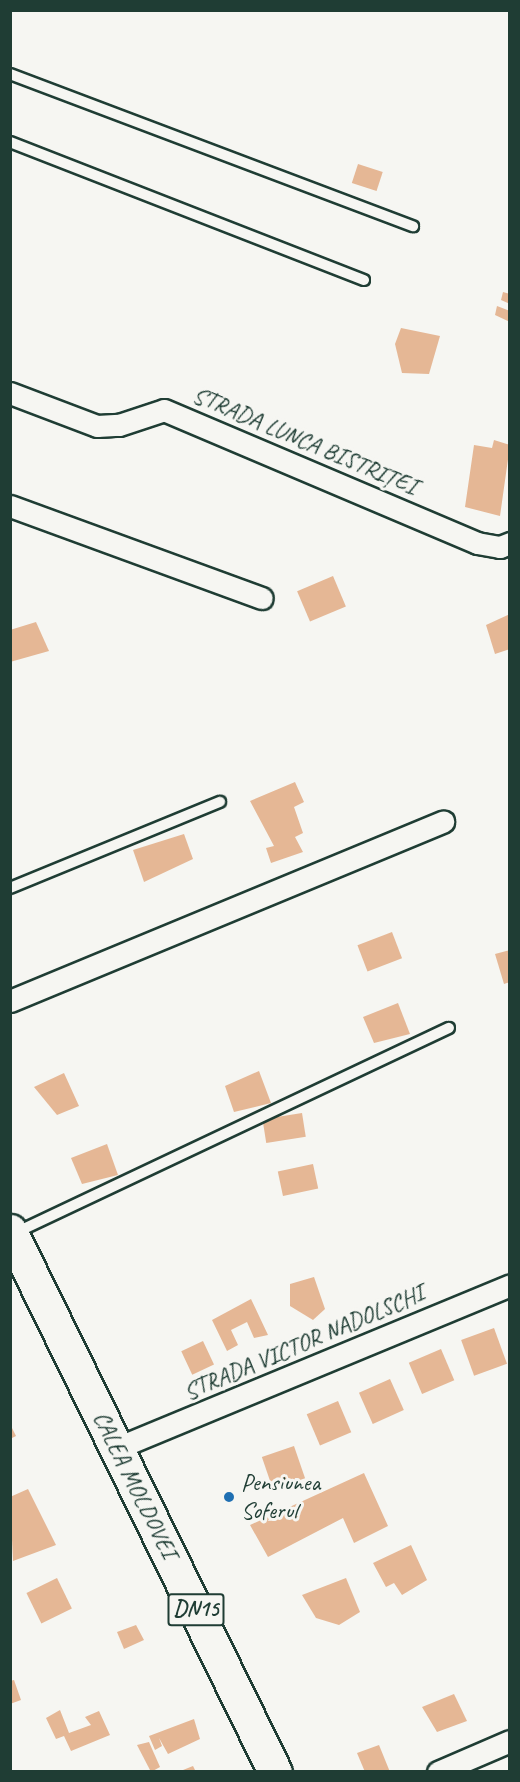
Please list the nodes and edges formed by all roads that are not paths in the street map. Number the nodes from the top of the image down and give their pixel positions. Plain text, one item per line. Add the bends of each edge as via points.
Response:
1 (10, 74) edge
2 (10, 142) edge
3 (413, 226) dead end
4 (364, 280) dead end
5 (10, 393) edge
6 (10, 506) edge
7 (510, 543) edge
8 (262, 598) dead end
9 (220, 802) dead end
10 (443, 822) dead end
11 (10, 888) edge
12 (10, 1001) edge
13 (448, 1028) dead end
14 (11, 1232) edge
15 (510, 1285) edge
16 (117, 1448) junction
17 (510, 1741) edge
18 (276, 1772) edge
19 (438, 1772) edge

1 - 3 lane
2 - 4 lane
5 - 7 street, STRADA LUNCA BISTRIȚEI via 97,426 119,425 164,410 477,543 500,547
6 - 8 street
9 - 11 lane
10 - 12 street
13 - 14 lane
14 - 16 main road, CALEA MOLDOVEI / DN15
15 - 16 street, STRADA VICTOR NADOLSCHI
16 - 18 main road, CALEA MOLDOVEI / DN15
17 - 19 street

